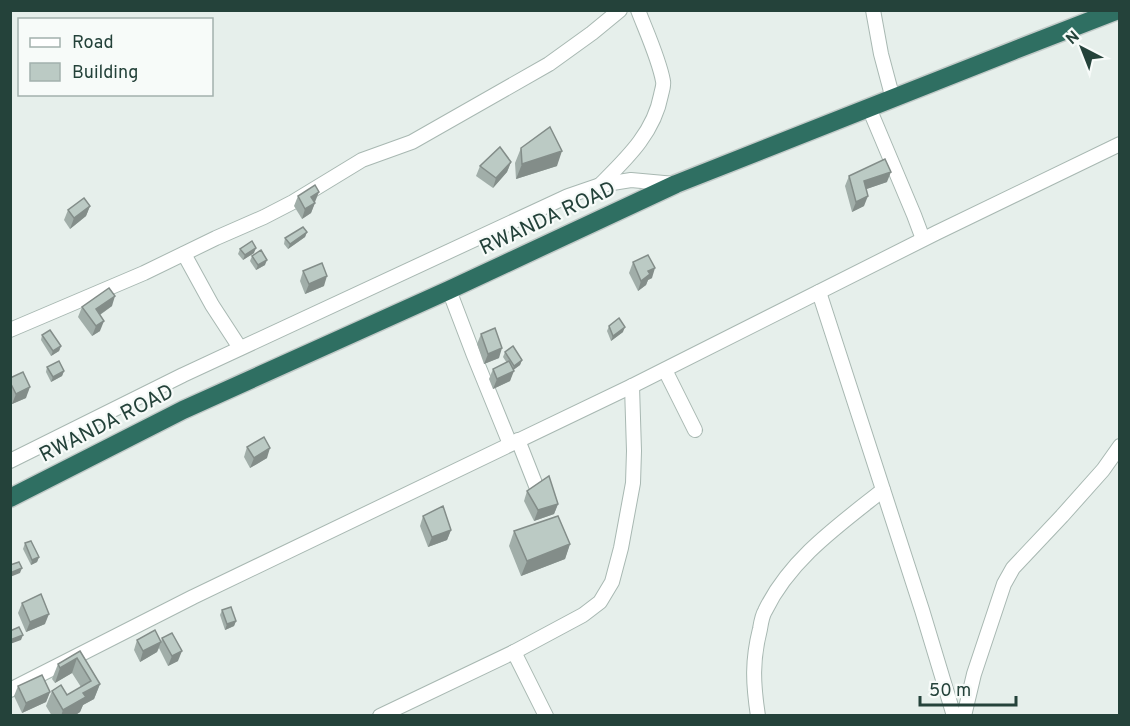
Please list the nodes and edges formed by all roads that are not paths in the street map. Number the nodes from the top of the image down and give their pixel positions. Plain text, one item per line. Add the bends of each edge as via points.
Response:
1 (620, 10) edge
2 (638, 10) edge
3 (873, 10) edge
4 (1118, 10) edge
5 (893, 99) junction
6 (868, 108) junction
7 (1119, 144) edge
8 (676, 184) junction
9 (600, 185) junction
10 (923, 239) junction
11 (184, 254) junction
12 (449, 290) junction
13 (819, 292) junction
14 (10, 330) edge
15 (240, 348) junction
16 (665, 370) junction
17 (632, 386) junction
18 (695, 430) dead end
19 (514, 442) junction
20 (1119, 446) edge
21 (10, 461) edge
22 (883, 490) junction
23 (540, 496) edge
24 (10, 498) edge
25 (514, 652) junction
26 (10, 690) edge
27 (380, 716) edge
28 (546, 716) edge
29 (758, 716) edge
30 (954, 716) edge
31 (964, 716) edge

1 - 11 street via 549,64 433,131 362,160 292,202
2 - 9 street via 663,83 659,106 635,149
3 - 5 street
4 - 5 highway, RWANDA ROAD
5 - 6 highway, RWANDA ROAD
6 - 8 highway, RWANDA ROAD
6 - 10 street
7 - 10 street
8 - 9 street via 631,180
8 - 12 highway, RWANDA ROAD
9 - 15 street via 527,214
10 - 13 street
11 - 14 street
11 - 15 street
12 - 19 street
12 - 24 highway, RWANDA ROAD via 183,410
13 - 16 street
13 - 22 street
15 - 21 street
16 - 17 street
16 - 18 street
17 - 19 street
17 - 25 street via 633,483 612,582 600,603
19 - 23 street
19 - 26 street
20 - 31 street via 1013,568 974,674
22 - 29 street via 810,549 764,612 755,651 753,687
22 - 30 street
25 - 27 street
25 - 28 street

